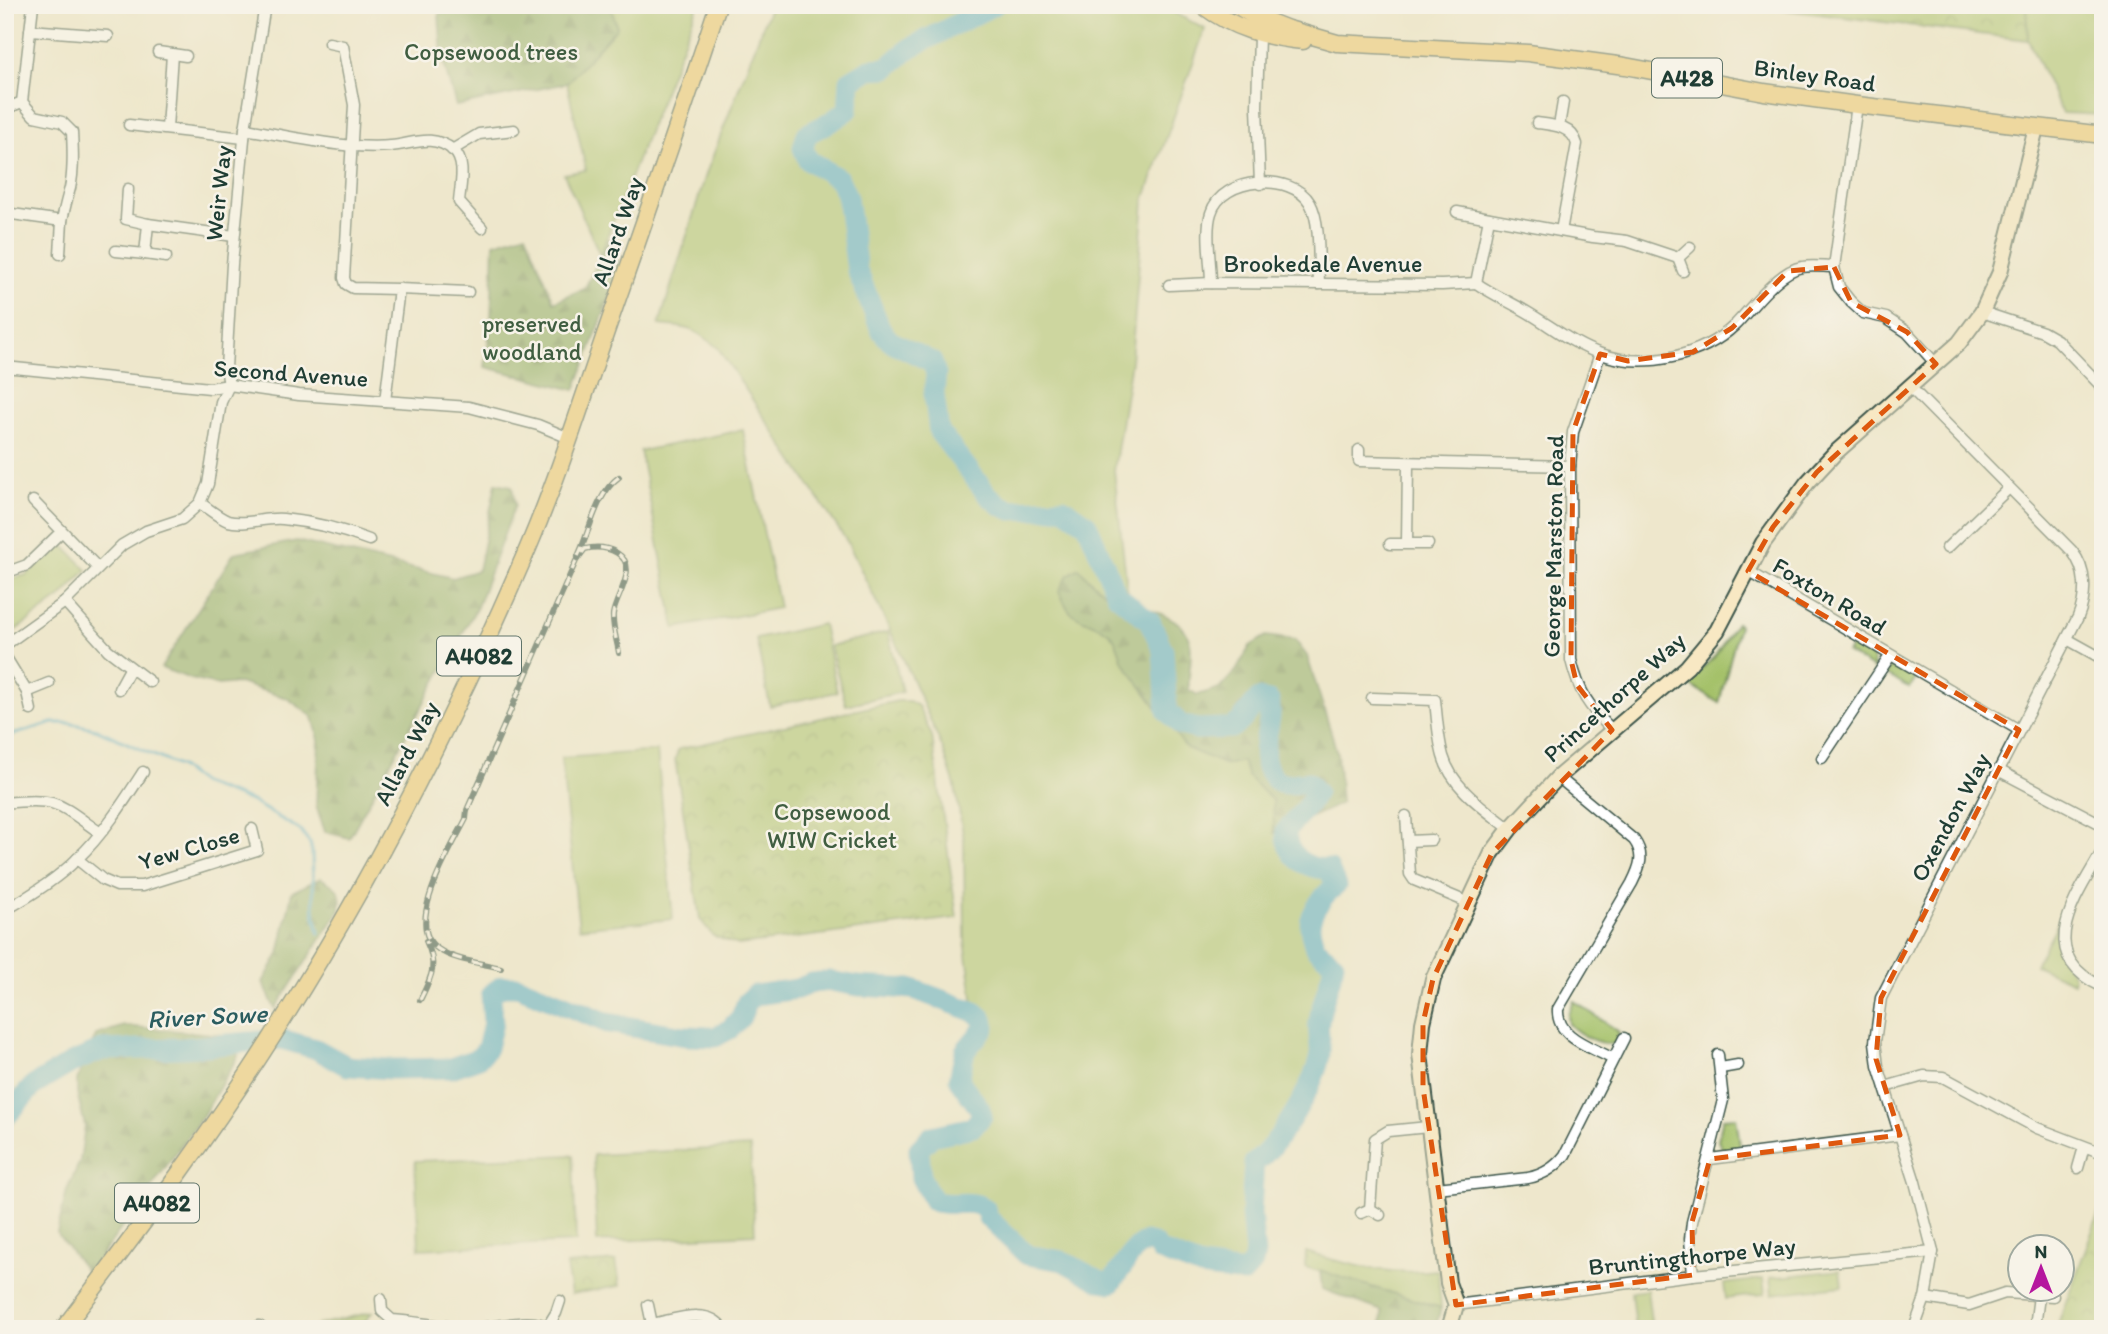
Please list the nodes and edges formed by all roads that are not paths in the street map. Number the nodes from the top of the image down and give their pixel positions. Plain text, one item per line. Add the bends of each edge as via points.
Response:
1 (33, 5) edge
2 (265, 5) edge
3 (718, 5) edge
4 (728, 5) edge
5 (1202, 5) edge
6 (1236, 5) edge
7 (1277, 24) junction
8 (30, 30) junction
9 (1259, 35) junction
10 (108, 36) dead end
11 (329, 43) dead end
12 (1337, 43) junction
13 (158, 52) dead end
14 (172, 54) junction
15 (186, 56) dead end
16 (700, 59) junction
17 (22, 102) junction
18 (1563, 102) dead end
19 (1857, 105) junction
20 (5, 109) edge
21 (1537, 123) dead end
22 (129, 125) dead end
23 (1559, 126) junction
24 (167, 128) junction
25 (2036, 128) junction
26 (514, 131) dead end
27 (245, 134) junction
28 (2103, 135) edge
29 (353, 145) junction
30 (452, 150) junction
31 (1260, 184) junction
32 (128, 189) dead end
33 (1457, 212) dead end
34 (5, 213) edge
35 (1489, 218) junction
36 (62, 221) junction
37 (148, 224) junction
38 (482, 228) dead end
39 (1561, 231) junction
40 (234, 236) junction
41 (1690, 247) dead end
42 (116, 251) dead end
43 (60, 254) dead end
44 (145, 254) junction
45 (166, 257) dead end
46 (1678, 258) junction
47 (1834, 267) junction
48 (1683, 271) dead end
49 (1211, 283) junction
50 (1476, 283) junction
51 (1319, 284) junction
52 (1169, 285) dead end
53 (399, 289) junction
54 (468, 292) dead end
55 (1982, 312) junction
56 (1600, 354) junction
57 (1936, 364) junction
58 (5, 368) edge
59 (2101, 381) edge
60 (229, 385) junction
61 (1911, 388) junction
62 (385, 401) junction
63 (569, 438) junction
64 (1359, 450) dead end
65 (1408, 464) junction
66 (1570, 466) junction
67 (2009, 488) junction
68 (33, 500) dead end
69 (200, 503) junction
70 (61, 532) junction
71 (369, 540) dead end
72 (1407, 543) junction
73 (1390, 544) dead end
74 (1427, 544) dead end
75 (1947, 548) dead end
76 (98, 568) junction
77 (1748, 571) junction
78 (5, 573) edge
79 (65, 602) junction
80 (2067, 639) junction
81 (5, 645) edge
82 (5, 656) edge
83 (1890, 656) junction
84 (2103, 659) edge
85 (130, 669) junction
86 (150, 682) dead end
87 (49, 683) dead end
88 (118, 689) dead end
89 (27, 692) junction
90 (1372, 698) dead end
91 (31, 710) dead end
92 (1612, 730) junction
93 (2019, 730) junction
94 (1822, 758) dead end
95 (1998, 770) junction
96 (143, 772) dead end
97 (1558, 777) junction
98 (5, 803) edge
99 (1406, 816) dead end
100 (2103, 825) edge
101 (252, 829) dead end
102 (1510, 829) junction
103 (99, 832) junction
104 (1431, 840) dead end
105 (1408, 841) junction
106 (2103, 850) edge
107 (77, 859) junction
108 (1467, 902) junction
109 (5, 910) edge
110 (2103, 987) edge
111 (1624, 1038) dead end
112 (1718, 1055) dead end
113 (1613, 1059) junction
114 (1738, 1065) dead end
115 (1721, 1068) junction
116 (1885, 1087) junction
117 (1427, 1127) junction
118 (1900, 1135) junction
119 (2084, 1147) junction
120 (2097, 1151) dead end
121 (1710, 1159) junction
122 (2078, 1168) dead end
123 (1437, 1188) junction
124 (1380, 1215) dead end
125 (1933, 1252) junction
126 (1693, 1275) junction
127 (2007, 1293) edge
128 (1925, 1298) junction
129 (381, 1300) dead end
130 (560, 1301) dead end
131 (2038, 1302) edge
132 (648, 1305) dead end
133 (1455, 1305) junction
134 (2036, 1319) dead end
135 (551, 1327) edge
136 (63, 1329) edge
137 (723, 1329) edge
138 (1449, 1329) edge
139 (1914, 1329) edge

1 - 8 street
2 - 27 street, Weir Way
3 - 16 main road, Allard Way / A4082
4 - 16 main road, Allard Way / A4082
5 - 9 main road, A428
6 - 7 main road, Binley Road / A428
7 - 9 street
7 - 12 main road, Binley Road / A428
8 - 10 street
8 - 17 street
9 - 12 main road, A428
9 - 31 street
11 - 29 street via 343,46 354,105
12 - 19 main road, Binley Road / A428 via 1528,53
13 - 14 street
14 - 15 street
14 - 24 street
16 - 63 main road, Allard Way / A4082
17 - 20 street
17 - 36 street via 34,116 62,122 72,132 70,188
18 - 23 street
19 - 25 main road, Binley Road / A428
19 - 47 street
21 - 23 street
22 - 24 street
23 - 39 street via 1576,138 1578,150
24 - 27 street
25 - 28 main road, Binley Road / A428
25 - 55 street, Princethorpe Way via 2000,272
26 - 30 street via 479,134
27 - 29 street
27 - 40 street, Weir Way
29 - 30 street via 391,146 426,139
29 - 53 street via 344,278 353,288
30 - 38 street via 461,166 459,202
31 - 49 street via 1233,187 1210,214
31 - 51 street via 1290,186 1309,201 1315,214
32 - 37 street via 126,219
33 - 35 street
34 - 36 street
35 - 39 street
35 - 50 street
36 - 43 street
37 - 40 street
37 - 44 street
39 - 46 street via 1627,241
40 - 60 street, Weir Way via 226,368
41 - 46 street
42 - 44 street
44 - 45 street
46 - 48 street
47 - 56 street via 1788,271 1732,328 1693,352 1660,360
47 - 57 street via 1839,287 1851,302 1863,313 1886,318 1908,332
49 - 51 street, Brookedale Avenue
49 - 52 street, Brookedale Avenue
50 - 51 street, Brookedale Avenue
50 - 56 street
53 - 54 street
53 - 62 street
55 - 57 street, Princethorpe Way
55 - 59 street via 2052,337
56 - 66 street, George Marston Road via 1573,432
57 - 61 street, Princethorpe Way
58 - 60 street, Second Avenue via 210,388
60 - 62 street, Second Avenue
60 - 69 street via 221,402 208,485
61 - 67 street, Oxendon Way
61 - 77 street, Princethorpe Way via 1817,472 1773,527
62 - 63 street, Second Avenue via 469,407
63 - 136 main road, Allard Way / A4082 via 491,631 351,905 248,1075
64 - 65 street via 1359,461
65 - 66 street
65 - 72 street
66 - 92 street, George Marston Road via 1571,660 1577,685
67 - 75 street
67 - 80 street, Oxendon Way via 2080,564 2083,603
68 - 70 street
69 - 71 street via 230,521 270,517 341,529
69 - 76 street via 182,519 135,536
70 - 76 street
70 - 78 street via 27,565
72 - 73 street
72 - 74 street
76 - 79 street
77 - 83 street, Foxton Road
77 - 92 street, Princethorpe Way via 1703,650
79 - 81 street
79 - 85 street
80 - 84 street
80 - 93 street, Oxendon Way
82 - 89 street
83 - 93 street, Foxton Road
83 - 94 street, Foxton Road
85 - 86 street
85 - 88 street
87 - 89 street
89 - 91 street
90 - 102 street via 1435,700 1450,774 1472,799
92 - 97 street, Princethorpe Way
93 - 95 street, Oxendon Way
95 - 100 street
95 - 116 street, Oxendon Way via 1883,993 1875,1042
96 - 103 street
97 - 102 street, Princethorpe Way
97 - 113 street via 1634,840 1641,853 1632,883 1558,1013 1566,1032
98 - 103 street via 51,801
99 - 105 street
101 - 107 street, Yew Close via 257,850 142,886 117,886
102 - 108 street, Princethorpe Way
103 - 107 street
104 - 105 street
105 - 108 street via 1414,880
106 - 110 street via 2069,911 2064,931 2076,968
107 - 109 street
108 - 117 street, Princethorpe Way via 1433,979 1423,1023 1420,1054
111 - 113 street
112 - 115 street
113 - 123 street via 1565,1155 1550,1170 1528,1178
114 - 115 street
115 - 121 street via 1723,1100
116 - 118 street, Oxendon Way
116 - 119 street via 1924,1076 1943,1077 2030,1125
117 - 123 street, Princethorpe Way
117 - 124 street via 1382,1132 1375,1139 1365,1211
118 - 121 street
118 - 125 street, Oxendon Way
119 - 120 street
119 - 122 street
121 - 126 street via 1692,1222
123 - 133 street, Princethorpe Way via 1448,1283
125 - 126 street, Bruntingthorpe Way
125 - 128 street, Oxendon Way
126 - 133 street, Bruntingthorpe Way
127 - 128 street via 1969,1305
128 - 139 street, Oxendon Way
129 - 135 street via 382,1311 392,1320 474,1328 526,1321
130 - 135 street
131 - 134 street
132 - 137 street via 652,1324 702,1315
133 - 138 street, Princethorpe Way

